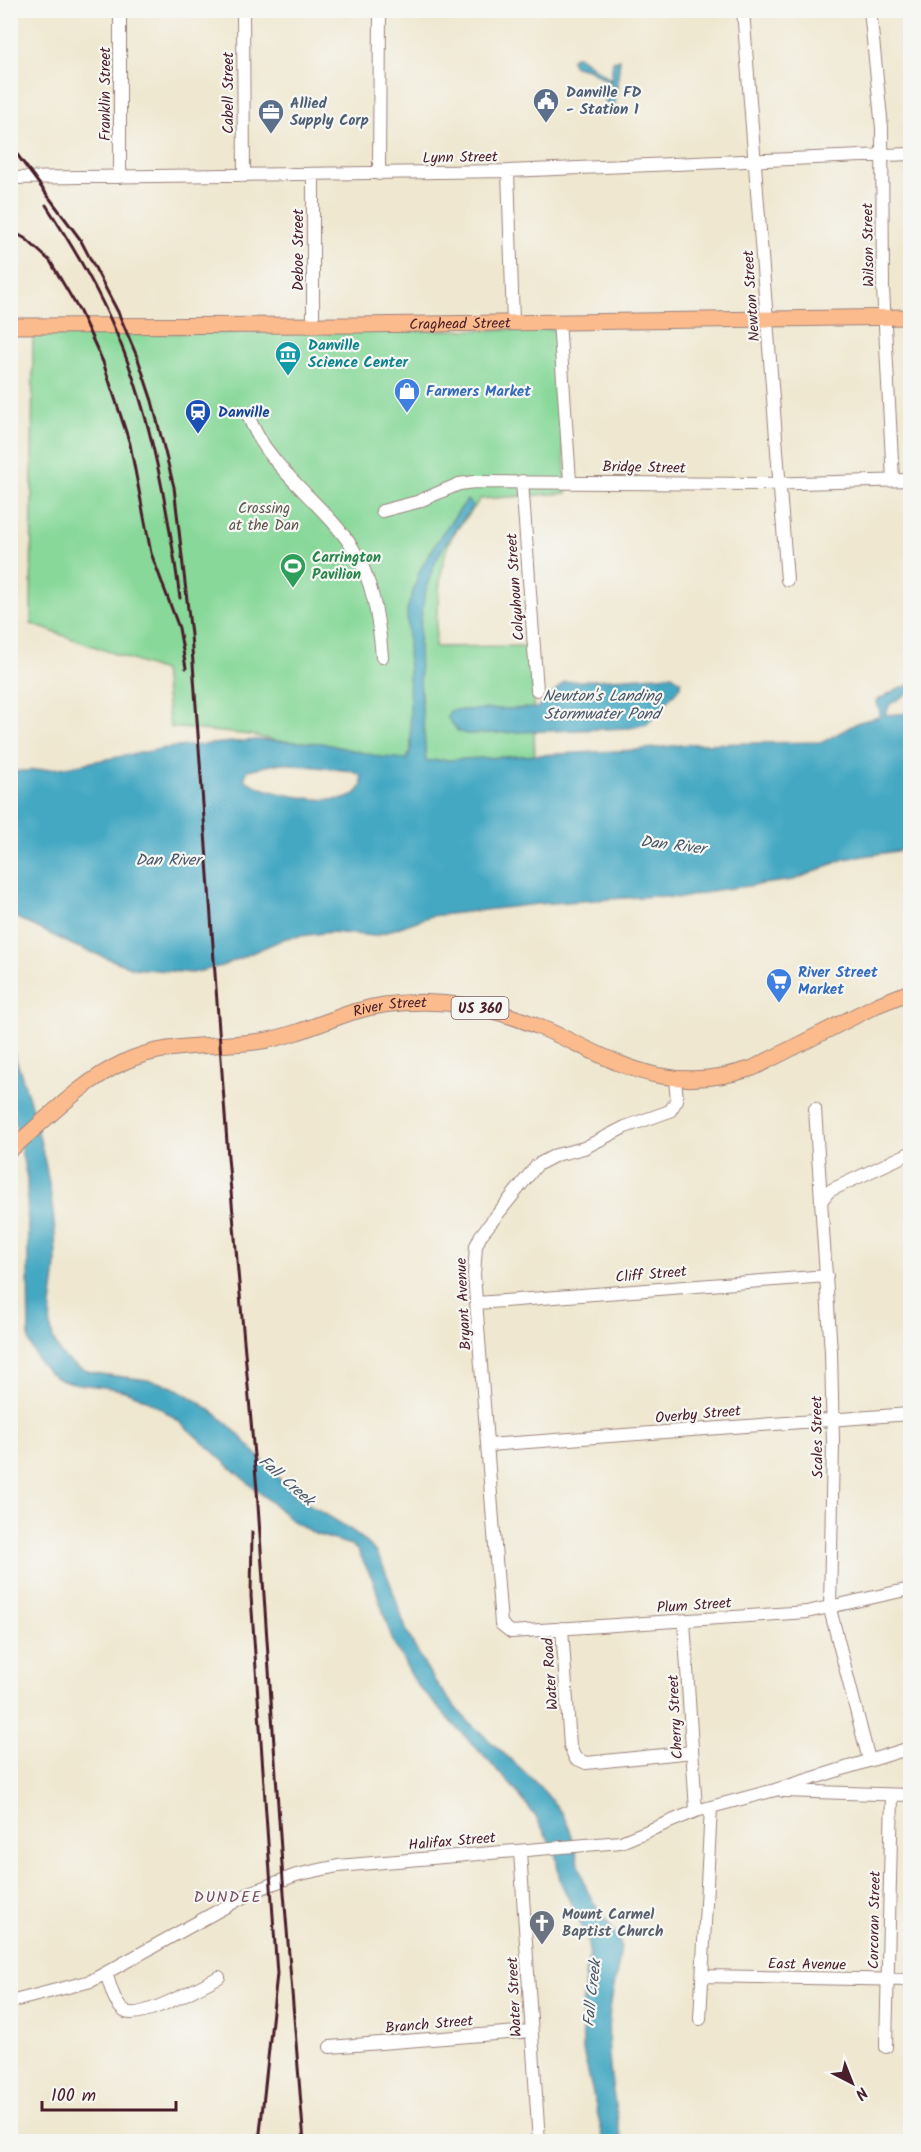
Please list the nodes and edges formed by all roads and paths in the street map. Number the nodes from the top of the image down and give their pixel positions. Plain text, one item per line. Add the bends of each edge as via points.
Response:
1 (120, 10) edge
2 (243, 10) edge
3 (380, 10) edge
4 (743, 10) edge
5 (870, 10) edge
6 (910, 154) edge
7 (882, 155) junction
8 (756, 161) junction
9 (508, 171) junction
10 (379, 174) junction
11 (244, 176) junction
12 (313, 176) junction
13 (120, 177) junction
14 (10, 178) edge
15 (884, 317) junction
16 (910, 317) edge
17 (768, 318) junction
18 (559, 321) junction
19 (513, 322) junction
20 (313, 325) junction
21 (10, 326) edge
22 (248, 415) dead end
23 (893, 480) junction
24 (910, 480) edge
25 (522, 481) junction
26 (570, 481) junction
27 (780, 483) junction
28 (382, 511) dead end
29 (787, 580) dead end
30 (382, 657) dead end
31 (537, 690) dead end
32 (910, 992) edge
33 (675, 1080) junction
34 (815, 1109) dead end
35 (10, 1150) edge
36 (910, 1153) edge
37 (822, 1200) junction
38 (827, 1275) junction
39 (477, 1303) junction
40 (910, 1414) edge
41 (832, 1419) junction
42 (488, 1445) junction
43 (910, 1589) edge
44 (500, 1604) joint
45 (830, 1609) junction
46 (684, 1621) junction
47 (562, 1628) junction
48 (910, 1748) edge
49 (692, 1752) junction
50 (869, 1760) junction
51 (775, 1790) junction
52 (892, 1795) junction
53 (910, 1795) edge
54 (711, 1807) junction
55 (696, 1811) junction
56 (520, 1851) junction
57 (106, 1973) junction
58 (703, 1976) junction
59 (219, 1977) dead end
60 (888, 1980) junction
61 (910, 1980) edge
62 (10, 2002) edge
63 (700, 2019) dead end
64 (531, 2031) junction
65 (330, 2047) dead end
66 (886, 2047) dead end
67 (539, 2142) edge

1 - 13 street, Franklin Street
2 - 11 street, Cabell Street
3 - 10 street
4 - 8 street, Newton Street
5 - 7 street, Wilson Street
6 - 7 street, Lynn Street
7 - 8 street, Lynn Street
7 - 15 street, Wilson Street
8 - 9 street, Lynn Street
8 - 17 street, Newton Street
9 - 10 street, Lynn Street
9 - 19 street
10 - 12 street, Lynn Street
11 - 12 street, Lynn Street
11 - 13 street, Lynn Street
12 - 20 street, Deboe Street
13 - 14 street, Lynn Street
15 - 16 main road, Craghead Street
15 - 17 main road, Craghead Street
15 - 23 street, Wilson Street
17 - 18 main road, Craghead Street
17 - 27 street, Newton Street
18 - 19 main road, Craghead Street
18 - 26 street
19 - 20 main road, Craghead Street
20 - 21 main road, Craghead Street
22 - 30 street via 263,444 356,553 375,606
23 - 24 street, Bridge Street
23 - 27 street, Bridge Street
25 - 26 street, Bridge Street
25 - 28 street, Bridge Street via 459,484 417,502
25 - 31 street, Colquhoun Street
26 - 27 street, Bridge Street
27 - 29 street, Newton Street
32 - 33 main road, River Street / US 360 via 753,1068 713,1079
33 - 35 main road, River Street / US 360 via 640,1072 553,1032 500,1013 452,1004 411,1003 356,1012 261,1041 183,1046 145,1054 98,1076
33 - 39 street, Bryant Avenue via 677,1100 669,1111 584,1148 546,1159 529,1173 476,1246
34 - 37 street, Scales Street
36 - 37 street via 829,1191
37 - 38 street, Scales Street
38 - 39 street, Cliff Street
38 - 41 street, Scales Street
39 - 42 street, Bryant Avenue
40 - 41 street, Overby Street
41 - 42 street, Overby Street
41 - 45 street, Scales Street
42 - 44 street, Bryant Avenue
43 - 45 street, Plum Street
44 - 47 street, Plum Street via 501,1623 507,1630
45 - 46 street, Plum Street
45 - 50 street, Scales Street
46 - 47 street, Plum Street
46 - 49 street, Cherry Street
47 - 49 street, Water Road via 572,1753 580,1761
48 - 50 street, Halifax Street
49 - 55 street, Cherry Street
50 - 51 street, Halifax Street
51 - 52 street
51 - 54 street, Halifax Street
52 - 53 street
52 - 60 street, Corcoran Street
54 - 55 street, Halifax Street
54 - 58 street
55 - 56 street, Halifax Street via 634,1839
56 - 57 street, Halifax Street via 338,1866 296,1875 211,1912
56 - 64 street, Water Street
57 - 59 street via 122,2009 130,2014 146,2012
57 - 62 street, Halifax Street via 74,1987
58 - 60 street, East Avenue
58 - 63 street
60 - 61 street, East Avenue
60 - 66 street, Corcoran Street
64 - 65 street, Branch Street
64 - 67 street, Water Street

